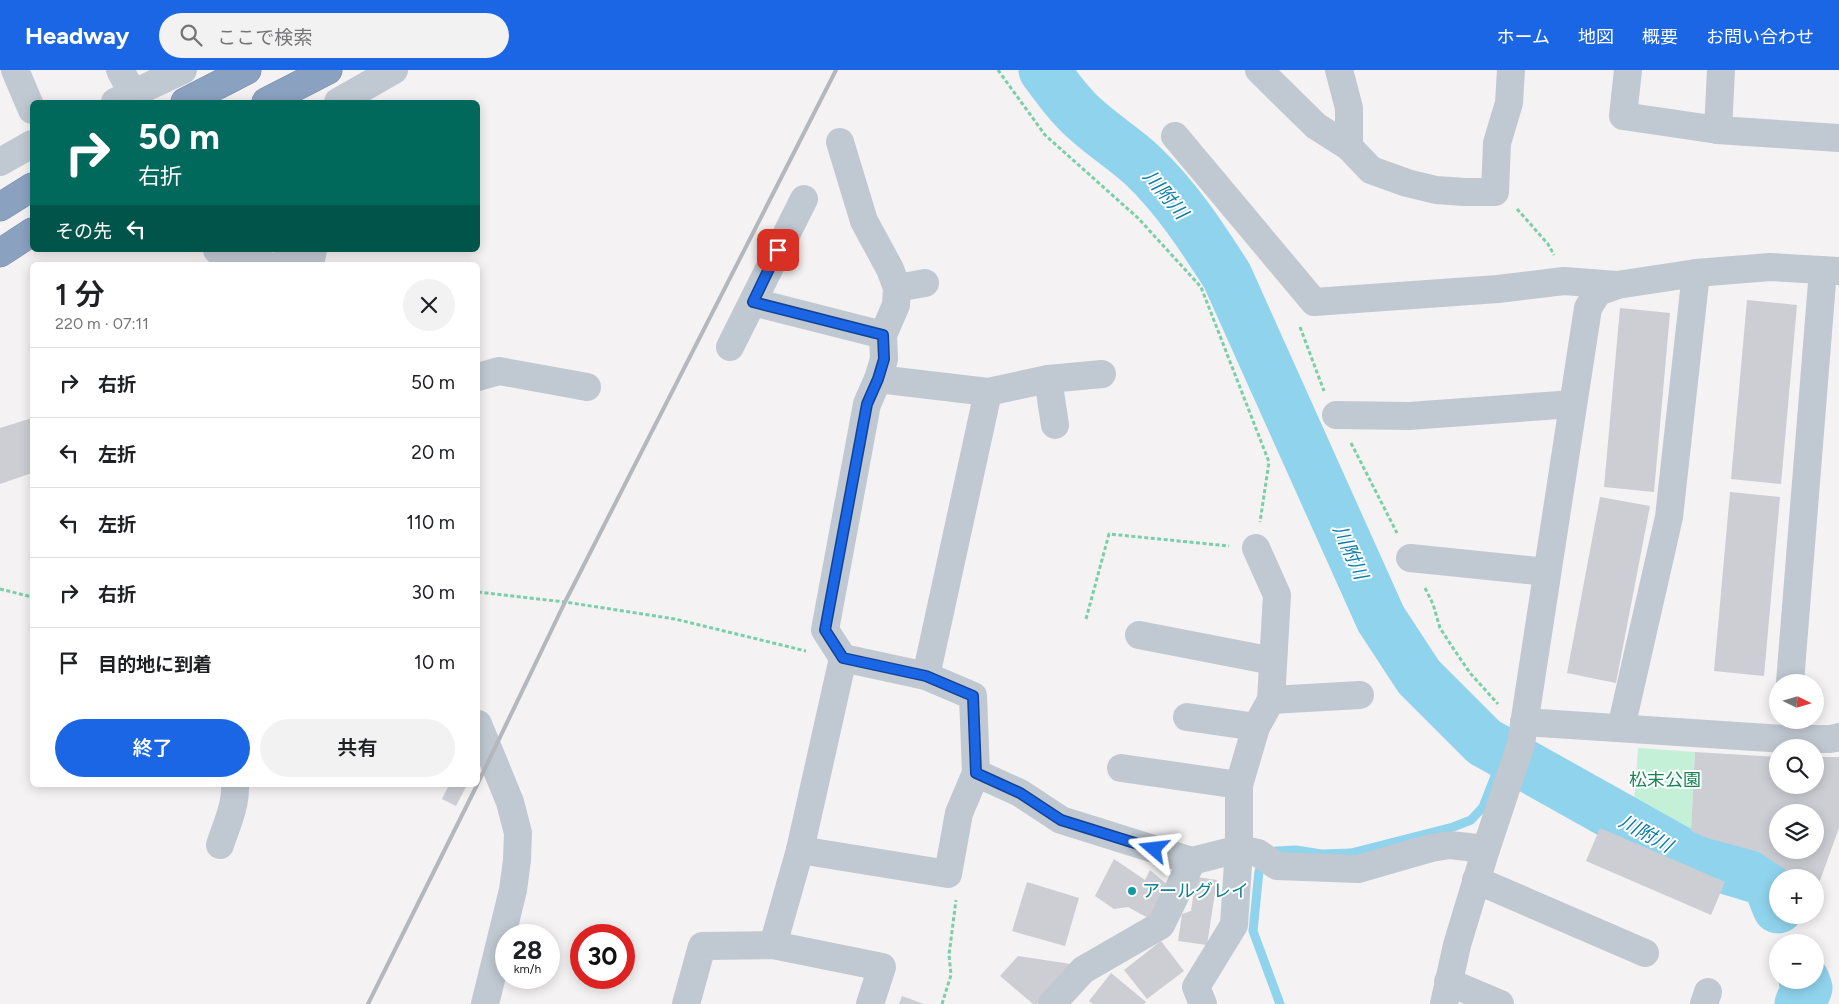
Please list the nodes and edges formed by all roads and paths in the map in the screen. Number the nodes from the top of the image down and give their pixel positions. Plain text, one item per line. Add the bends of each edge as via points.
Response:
1 (15, 70) edge
2 (120, 70) edge
3 (183, 70) edge
4 (248, 70) edge
5 (328, 70) edge
6 (394, 70) edge
7 (998, 70) edge
8 (1259, 70) edge
9 (1339, 70) edge
10 (1511, 70) edge
11 (1628, 70) edge
12 (1721, 70) edge
13 (366, 93) edge
14 (124, 98) edge
15 (189, 100) edge
16 (270, 100) edge
17 (344, 100) edge
18 (30, 105) edge
19 (1718, 130) junction
20 (1175, 136) dead end
21 (1839, 138) edge
22 (30, 145) edge
23 (1349, 147) junction
24 (852, 156) dead end
25 (0, 162) edge
26 (30, 189) edge
27 (1495, 192) junction
28 (804, 199) dead end
29 (0, 207) edge
30 (30, 233) edge
31 (224, 252) edge
32 (0, 253) edge
33 (257, 262) edge
34 (1831, 270) edge
35 (1696, 274) junction
36 (1295, 279) junction
37 (1564, 281) junction
38 (925, 283) dead end
39 (1617, 285) junction
40 (897, 288) junction
41 (753, 302) junction
42 (883, 335) junction
43 (730, 347) dead end
44 (1102, 374) dead end
45 (480, 377) edge
46 (878, 379) junction
47 (1048, 379) junction
48 (586, 387) dead end
49 (988, 392) junction
50 (1573, 404) junction
51 (1336, 415) junction
52 (1056, 425) dead end
53 (1256, 548) junction
54 (1410, 558) junction
55 (1547, 572) junction
56 (0, 589) edge
57 (480, 592) edge
58 (30, 596) edge
59 (1086, 619) dead end
60 (1139, 635) dead end
61 (843, 658) junction
62 (1273, 661) junction
63 (1791, 674) edge
64 (926, 676) junction
65 (1360, 695) dead end
66 (1271, 700) junction
67 (1187, 717) dead end
68 (1256, 727) junction
69 (1621, 728) junction
70 (1786, 730) edge
71 (1523, 733) junction
72 (480, 735) edge
73 (1839, 737) edge
74 (1121, 768) dead end
75 (976, 773) junction
76 (1239, 785) junction
77 (235, 787) edge
78 (220, 845) dead end
79 (1486, 849) junction
80 (800, 850) junction
81 (1258, 856) junction
82 (1192, 861) junction
83 (948, 874) junction
84 (1476, 880) junction
85 (773, 944) junction
86 (1644, 953) dead end
87 (1446, 993) edge
88 (485, 1004) edge
89 (686, 1004) edge
90 (870, 1004) edge
91 (942, 1004) edge
92 (1052, 1004) edge
93 (1203, 1004) edge
94 (1500, 1004) edge

1 - 18 street
2 - 14 street
3 - 14 street
4 - 15 highway
5 - 16 highway
6 - 13 street
7 - 53 path via 1045,135 1138,218 1201,287 1269,462
8 - 23 street via 1316,126
9 - 23 street via 1349,108
10 - 27 street via 1509,103 1497,143
11 - 19 street via 1623,116
12 - 19 street
13 - 17 street
19 - 21 street
20 - 36 street
22 - 25 street
23 - 27 street via 1371,170 1408,183 1436,190
24 - 40 street via 864,221
26 - 29 highway
27 - 37 path via 1519,211 1548,244
28 - 41 street
30 - 32 highway
31 - 33 street
34 - 35 street via 1770,267
34 - 63 street
35 - 39 street
35 - 69 street via 1669,517
36 - 37 street via 1314,302
36 - 51 path via 1300,327 1320,383
37 - 39 street
38 - 40 street
39 - 50 street via 1598,292 1588,308
40 - 42 street via 896,305
41 - 42 street
41 - 43 street
42 - 46 street via 884,359
44 - 47 street
45 - 48 street via 499,371
46 - 49 street
46 - 61 street via 867,404 825,630
47 - 49 street
47 - 52 street
49 - 64 street
50 - 51 street via 1409,416
50 - 55 street
51 - 54 path
53 - 59 path via 1109,534
53 - 62 street via 1277,595
54 - 55 street
54 - 71 path via 1433,604 1440,628 1457,655
55 - 71 street
56 - 58 path
57 - 61 path via 675,619
60 - 62 street
61 - 64 street
61 - 80 street
62 - 66 street
64 - 75 street via 973,696
65 - 66 street
66 - 68 street
67 - 68 street
68 - 76 street
69 - 70 street
69 - 71 street
70 - 73 street
71 - 79 street
72 - 88 street via 510,802 518,833 513,890
74 - 76 street
75 - 82 street via 1020,793 1061,820
75 - 83 street via 959,813
76 - 81 street
77 - 78 street
79 - 81 street via 1431,848 1358,868
79 - 84 street
80 - 83 street
80 - 85 street
81 - 82 street
81 - 93 street via 1234,925 1196,987
82 - 92 street via 1161,925 1083,970
83 - 91 path via 958,884 949,955 951,976
84 - 86 street
84 - 87 street
85 - 89 street via 702,946
85 - 90 street via 882,967
87 - 94 street

